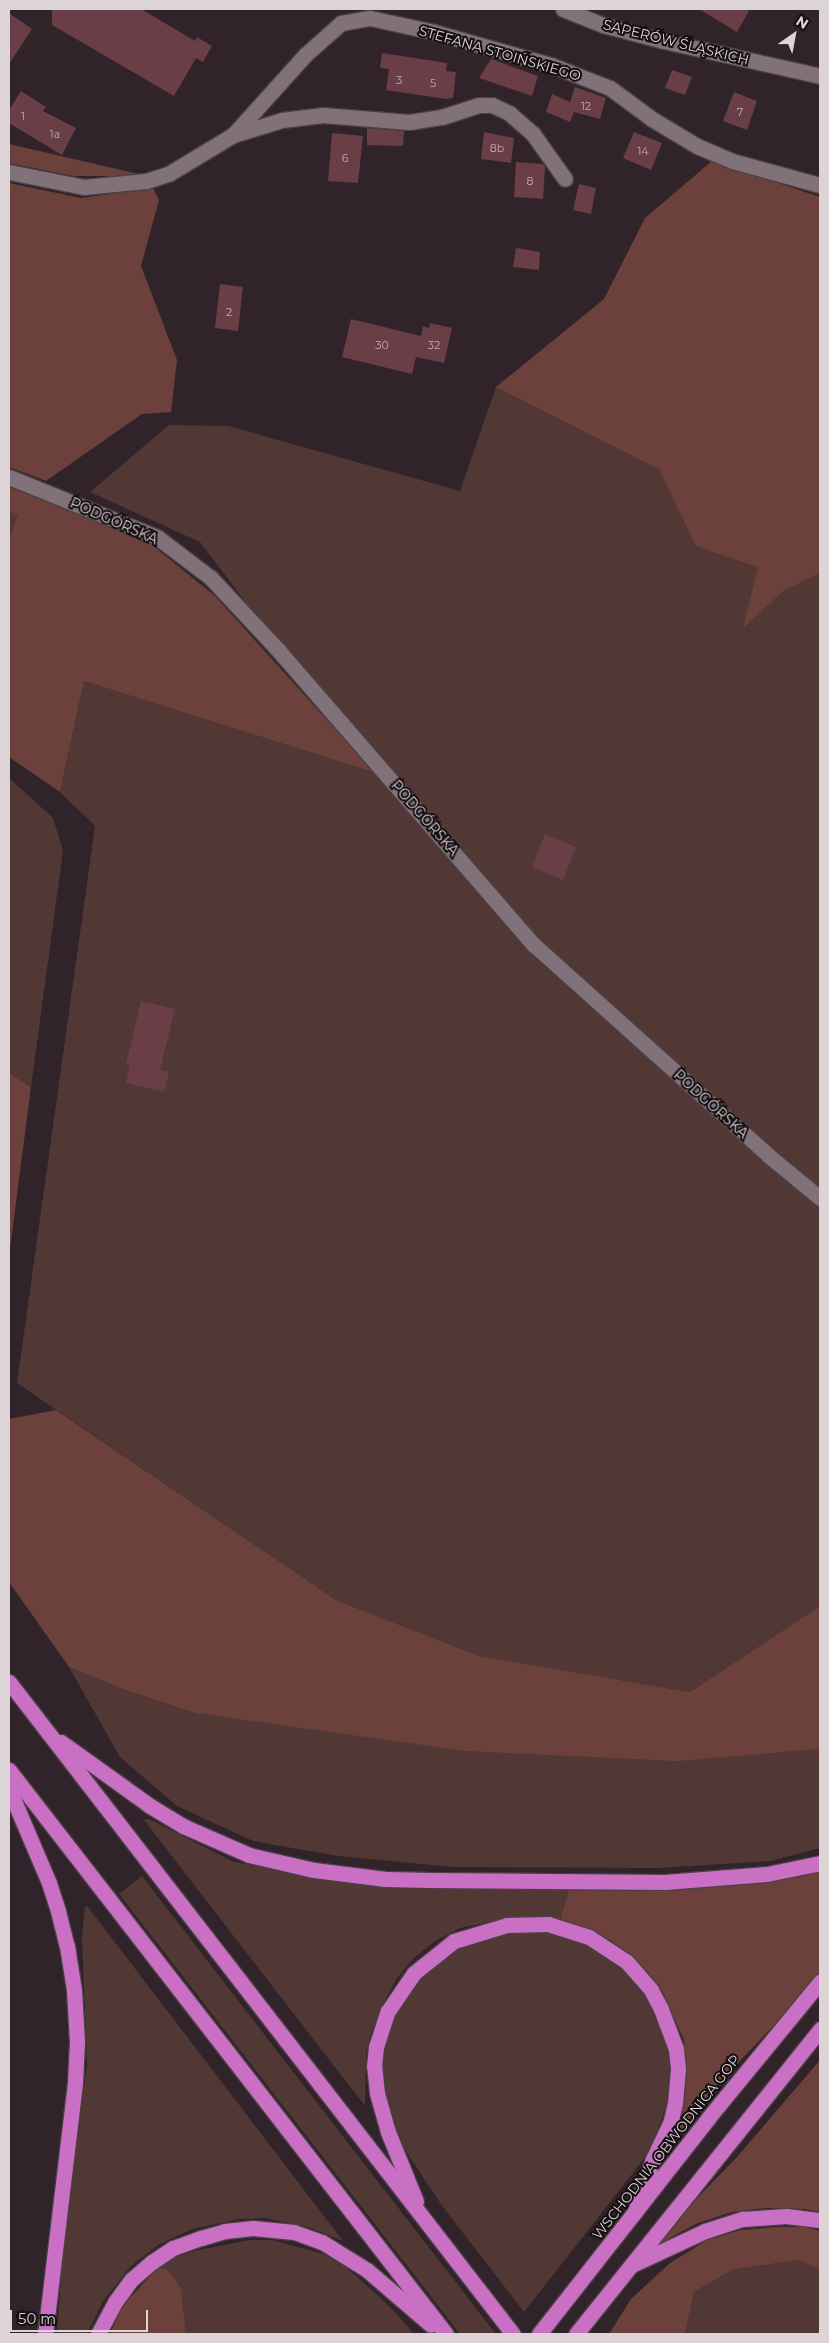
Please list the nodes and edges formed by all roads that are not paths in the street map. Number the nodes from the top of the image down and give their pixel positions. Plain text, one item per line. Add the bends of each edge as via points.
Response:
1 (563, 9) edge
2 (820, 76) edge
3 (233, 135) junction
4 (9, 172) edge
5 (565, 179) dead end
6 (820, 185) edge
7 (9, 477) edge
8 (820, 1198) edge
9 (9, 1682) edge
10 (48, 1733) junction
11 (9, 1770) edge
12 (9, 1789) edge
13 (820, 1863) edge
14 (820, 1982) edge
15 (820, 2029) edge
16 (635, 2212) junction
17 (424, 2220) junction
18 (820, 2220) edge
19 (628, 2267) junction
20 (45, 2334) edge
21 (98, 2334) edge
22 (441, 2334) edge
23 (446, 2334) edge
24 (513, 2334) edge
25 (540, 2334) edge
26 (576, 2334) edge

1 - 2 street, SAPERÓW ŚLĄSKICH via 603,25 664,41
3 - 4 street, STEFANA STOIŃSKIEGO via 170,174 146,181 84,187
3 - 5 street, STEFANA STOIŃSKIEGO via 282,120 323,115 409,122 442,117 479,105 492,105 510,113 533,134
3 - 6 street, STEFANA STOIŃSKIEGO via 305,55 341,24 370,18 434,32 560,69 610,88 697,146 732,161
7 - 8 street, PODGÓRSKA via 157,537 211,578 279,651 533,944
9 - 10 highway
10 - 13 highway via 150,1806 184,1826 249,1855 314,1870 385,1879 665,1882 767,1874
10 - 17 highway
11 - 23 highway
12 - 20 highway via 49,1883 67,1946 74,1990 75,2083
14 - 16 highway, WSCHODNIA OBWODNICA GOP
15 - 19 highway
16 - 17 highway via 675,2103 678,2069 670,2028 640,1975 613,1951 565,1928 527,1923 480,1932 454,1941 414,1973 400,1991 381,2027 374,2066 377,2093 388,2132
16 - 25 highway, WSCHODNIA OBWODNICA GOP
17 - 24 highway
18 - 19 highway via 786,2216 743,2219 705,2231
19 - 26 highway
21 - 22 highway via 131,2280 152,2262 173,2248 201,2238 253,2228 294,2232 329,2246 367,2270

